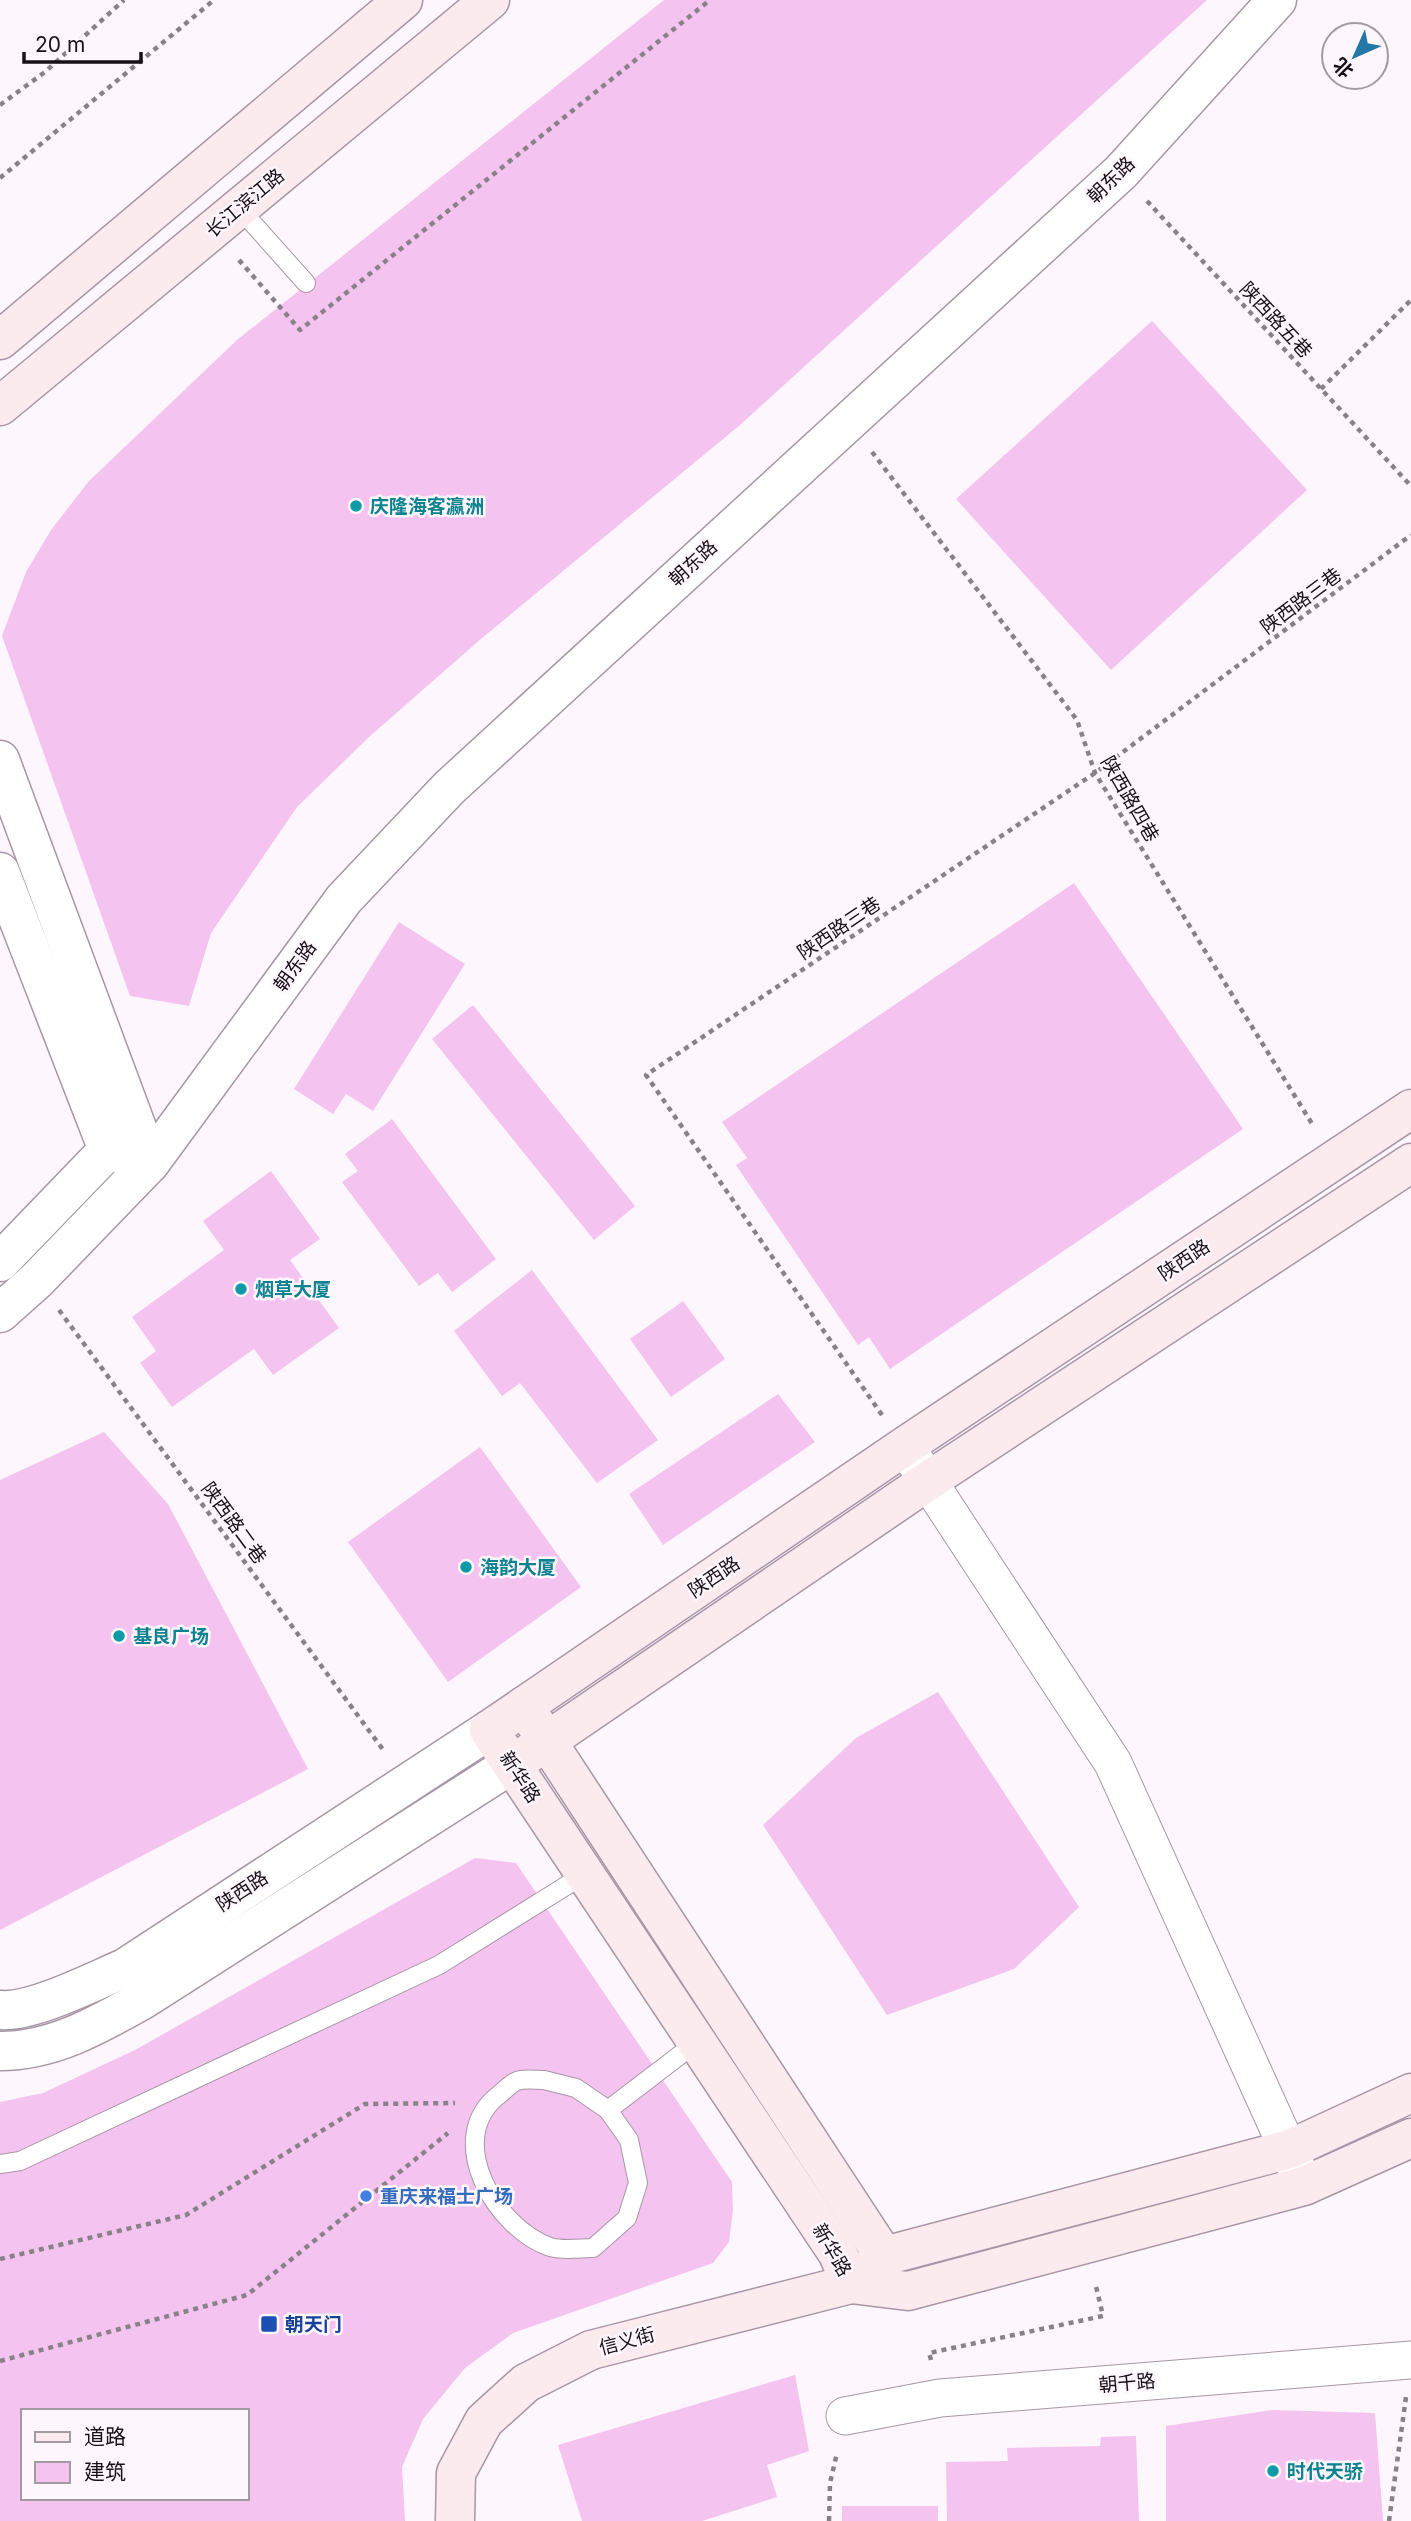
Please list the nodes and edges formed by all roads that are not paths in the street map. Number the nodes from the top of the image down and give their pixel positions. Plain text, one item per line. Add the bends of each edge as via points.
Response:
1 (403, 0) edge
2 (490, 0) edge
3 (1277, 0) edge
4 (225, 219) junction
5 (306, 284) dead end
6 (0, 340) edge
7 (0, 406) edge
8 (0, 760) edge
9 (0, 872) edge
10 (1411, 1109) edge
11 (108, 1150) junction
12 (150, 1163) junction
13 (1411, 1163) edge
14 (0, 1262) edge
15 (0, 1314) edge
16 (905, 1446) junction
17 (928, 1481) junction
18 (524, 1706) junction
19 (489, 1730) junction
20 (548, 1742) junction
21 (512, 1764) junction
22 (585, 1874) junction
23 (0, 2010) edge
24 (697, 2042) junction
25 (0, 2051) edge
26 (1411, 2093) edge
27 (608, 2110) junction
28 (1411, 2138) edge
29 (1290, 2149) junction
30 (0, 2164) edge
31 (1304, 2186) junction
32 (884, 2256) junction
33 (851, 2284) junction
34 (1409, 2374) edge
35 (845, 2416) road end
36 (455, 2521) edge

1 - 6 main road
2 - 4 main road, 长江滨江路
3 - 12 street, 朝东路 via 1121,172 449,788 344,900
4 - 5 lane
4 - 7 main road, 长江滨江路
8 - 12 street
9 - 11 street
10 - 16 main road, 陕西路
11 - 12 street
11 - 14 street
12 - 15 street, 朝东路
13 - 17 main road, 陕西路
16 - 17 street
16 - 18 main road, 陕西路
17 - 20 main road, 陕西路
17 - 29 street via 1113,1763
18 - 19 main road, 陕西路
18 - 20 main road, 新华路
19 - 21 main road, 新华路
19 - 23 street, 陕西路 via 125,1968 62,1995
20 - 21 main road, 陕西路
20 - 32 main road, 新华路
21 - 22 main road, 新华路
21 - 25 street, 陕西路 via 82,2034
22 - 24 main road, 新华路
22 - 30 lane via 439,1965 20,2161
24 - 27 lane
24 - 33 main road, 新华路 via 838,2254
26 - 29 main road
27 - 27 lane via 629,2140 638,2183 627,2218 593,2248 552,2248 524,2233 502,2209 475,2161 472,2135 488,2103 518,2081 544,2080 576,2088
28 - 31 main road, 新华路
29 - 31 street
29 - 32 main road
31 - 33 main road, 新华路 via 908,2291
32 - 33 main road, 信义街
33 - 36 main road, 信义街 via 591,2350 526,2383 484,2421 456,2473
34 - 35 street, 朝千路 via 940,2398

